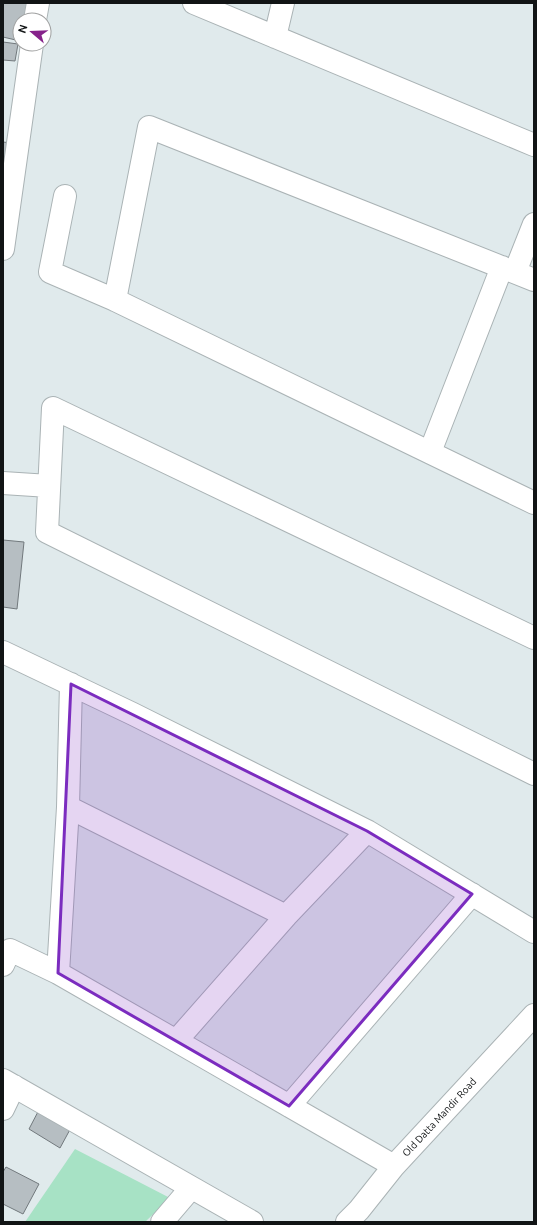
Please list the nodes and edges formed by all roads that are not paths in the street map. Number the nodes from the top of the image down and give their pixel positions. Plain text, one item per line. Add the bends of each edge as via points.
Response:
1 (194, 3) edge
2 (283, 3) edge
3 (275, 37) junction
4 (31, 52) edge
5 (534, 145) edge
6 (64, 196) dead end
7 (534, 224) edge
8 (3, 249) edge
9 (517, 273) edge
10 (115, 300) junction
11 (430, 452) junction
12 (3, 483) edge
13 (49, 486) junction
14 (534, 503) edge
15 (534, 638) edge
16 (3, 652) edge
17 (71, 684) junction
18 (534, 774) edge
19 (68, 807) junction
20 (367, 831) junction
21 (472, 894) junction
22 (286, 916) junction
23 (534, 932) edge
24 (3, 965) edge
25 (58, 973) junction
26 (534, 1015) edge
27 (176, 1041) junction
28 (8, 1083) edge
29 (289, 1106) junction
30 (3, 1109) edge
31 (394, 1166) junction
32 (191, 1188) junction
33 (358, 1218) edge
34 (162, 1222) edge
35 (252, 1222) edge

1 - 3 street
2 - 3 street
3 - 5 street
4 - 8 street
6 - 10 street via 50,272
7 - 9 street
9 - 10 street via 149,127
9 - 11 street
10 - 11 street
11 - 14 street
12 - 13 street
13 - 15 street via 53,408
13 - 18 street via 47,532
16 - 17 street
17 - 19 street
17 - 20 street
19 - 22 street
19 - 25 street
20 - 21 street
20 - 22 street
21 - 23 street
21 - 29 street
22 - 27 street
24 - 25 street via 10,950
25 - 27 street
26 - 31 street, Old Datta Mandir Road
27 - 29 street
28 - 30 street
28 - 32 street
29 - 31 street
31 - 33 street, Old Datta Mandir Road
32 - 34 street
32 - 35 street

